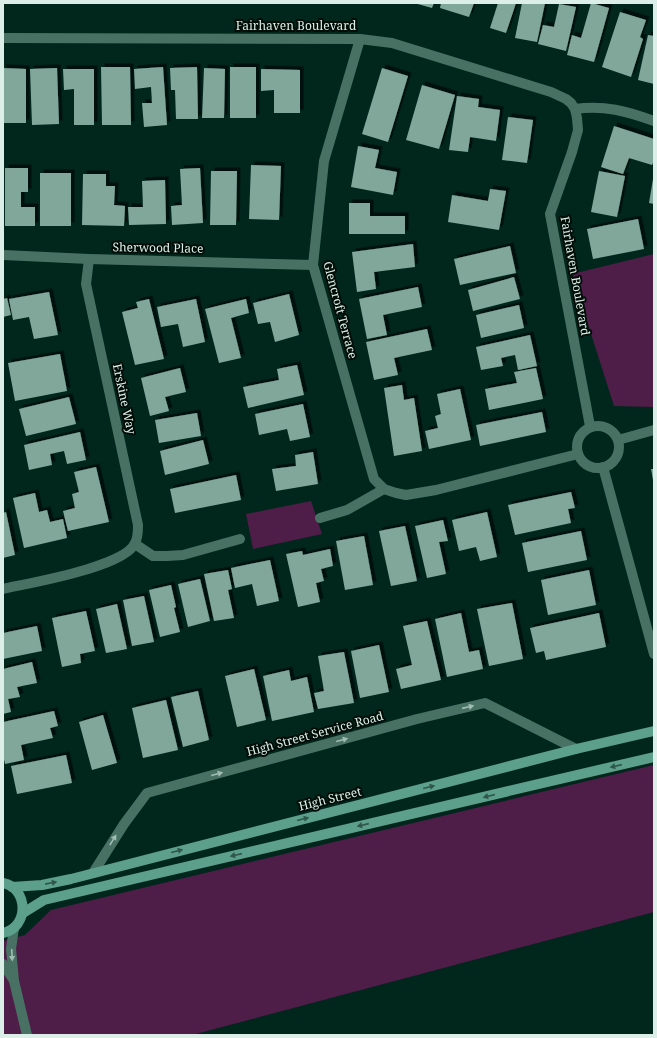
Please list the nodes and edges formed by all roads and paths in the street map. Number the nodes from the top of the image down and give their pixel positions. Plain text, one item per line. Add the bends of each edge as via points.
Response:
1 (3, 38) edge
2 (360, 39) junction
3 (575, 109) junction
4 (654, 121) edge
5 (3, 255) edge
6 (89, 259) junction
7 (313, 265) junction
8 (590, 426) junction
9 (654, 430) edge
10 (618, 440) junction
11 (578, 454) junction
12 (603, 468) junction
13 (384, 489) junction
14 (320, 518) dead end
15 (240, 539) dead end
16 (135, 544) junction
17 (3, 589) edge
18 (654, 654) edge
19 (654, 731) edge
20 (576, 749) junction
21 (654, 757) edge
22 (93, 873) junction
23 (7, 885) edge
24 (23, 912) junction
25 (14, 928) junction
26 (3, 933) edge
27 (3, 964) edge
28 (14, 981) junction
29 (27, 1035) edge

1 - 2 street, Fairhaven Boulevard
2 - 3 street, Fairhaven Boulevard via 392,43 551,92 566,99
2 - 7 street, Glencroft Terrace via 324,161
3 - 4 street via 609,108
3 - 8 street, Fairhaven Boulevard via 578,130 550,214
5 - 6 street, Sherwood Place
6 - 7 street, Sherwood Place
6 - 16 street, Erskine Way via 86,284 138,525
7 - 13 street, Glencroft Terrace via 374,479
8 - 10 street via 597,425 610,429
8 - 11 street via 578,438
9 - 10 street
10 - 12 street via 620,448 617,457
11 - 12 street via 585,464
11 - 13 street via 436,490 406,495
12 - 18 street
13 - 14 street via 347,510
15 - 16 street via 183,555 166,556 153,556
16 - 17 street via 121,557 102,566
19 - 20 main road, High Street
22 -> 20 main road, High Street
22 -> 20 street, High Street Service Road via 147,793 417,719 486,703
21 -> 24 main road via 44,900
23 -> 22 main road, High Street via 42,885
23 - 24 main road via 20,895
24 - 25 main road via 20,922
25 - 26 main road
25 -> 28 street via 11,949
27 - 28 street
28 - 29 street

